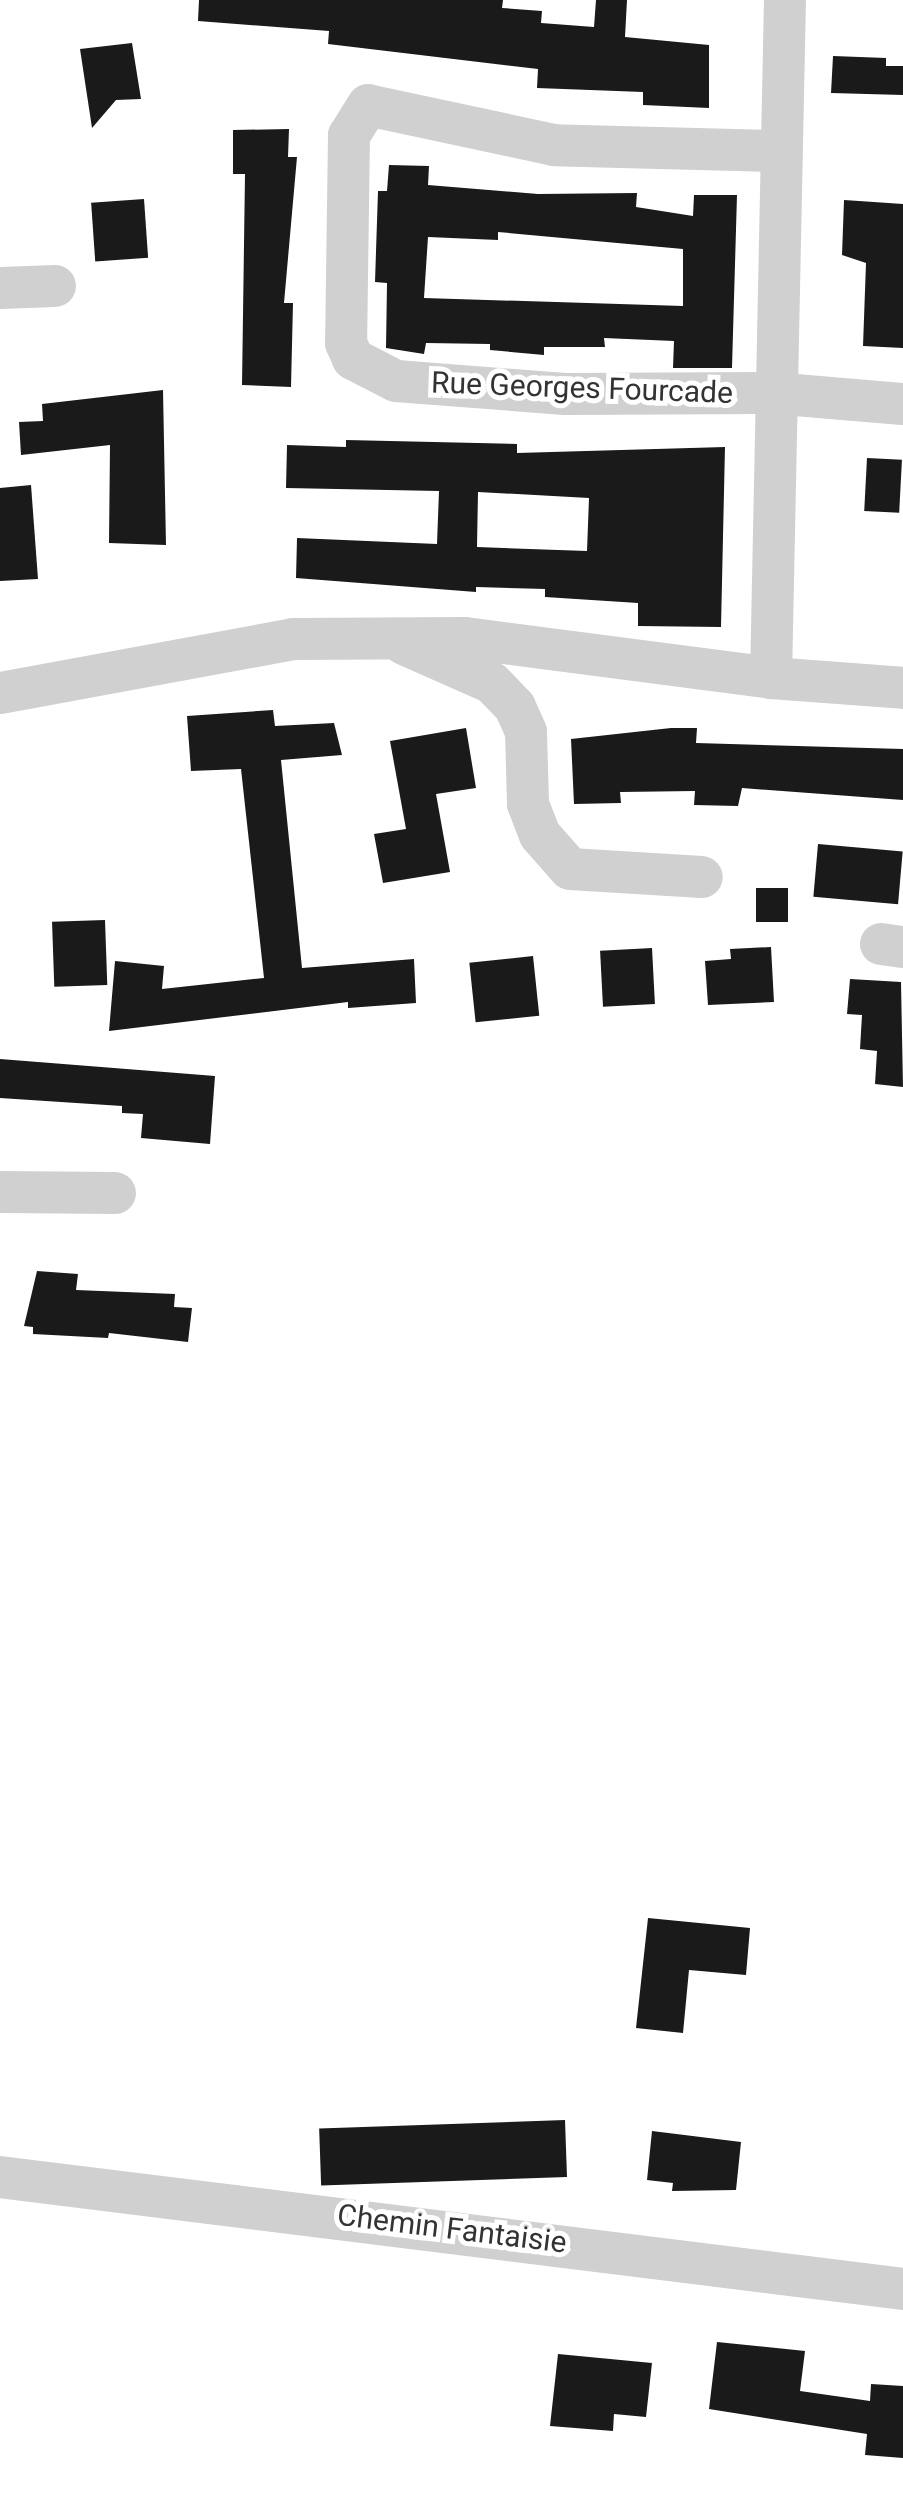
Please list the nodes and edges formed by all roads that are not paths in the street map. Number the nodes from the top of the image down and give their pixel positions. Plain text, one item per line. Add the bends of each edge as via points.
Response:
1 (784, 0) edge
2 (777, 152) junction
3 (54, 286) dead end
4 (0, 288) edge
5 (772, 393) junction
6 (903, 404) edge
7 (390, 638) junction
8 (771, 678) junction
9 (903, 688) edge
10 (0, 693) edge
11 (702, 876) dead end
12 (0, 1192) edge
13 (115, 1193) dead end
14 (0, 2178) edge
15 (903, 2289) edge

1 - 2 street, Rue Georges Fourcade
2 - 5 street, Rue Georges Fourcade
2 - 5 street, Rue Georges Fourcade via 554,145 368,106 349,135 346,343 370,373 396,381 565,394
3 - 4 street
5 - 6 street, Rue Georges Fourcade
5 - 8 street, Rue Georges Fourcade
7 - 8 street via 465,638
7 - 10 street via 293,638
7 - 11 street via 492,683 515,707 526,732 528,804 551,852 570,869
8 - 9 street
12 - 13 street
14 - 15 street, Chemin Fantaisie

